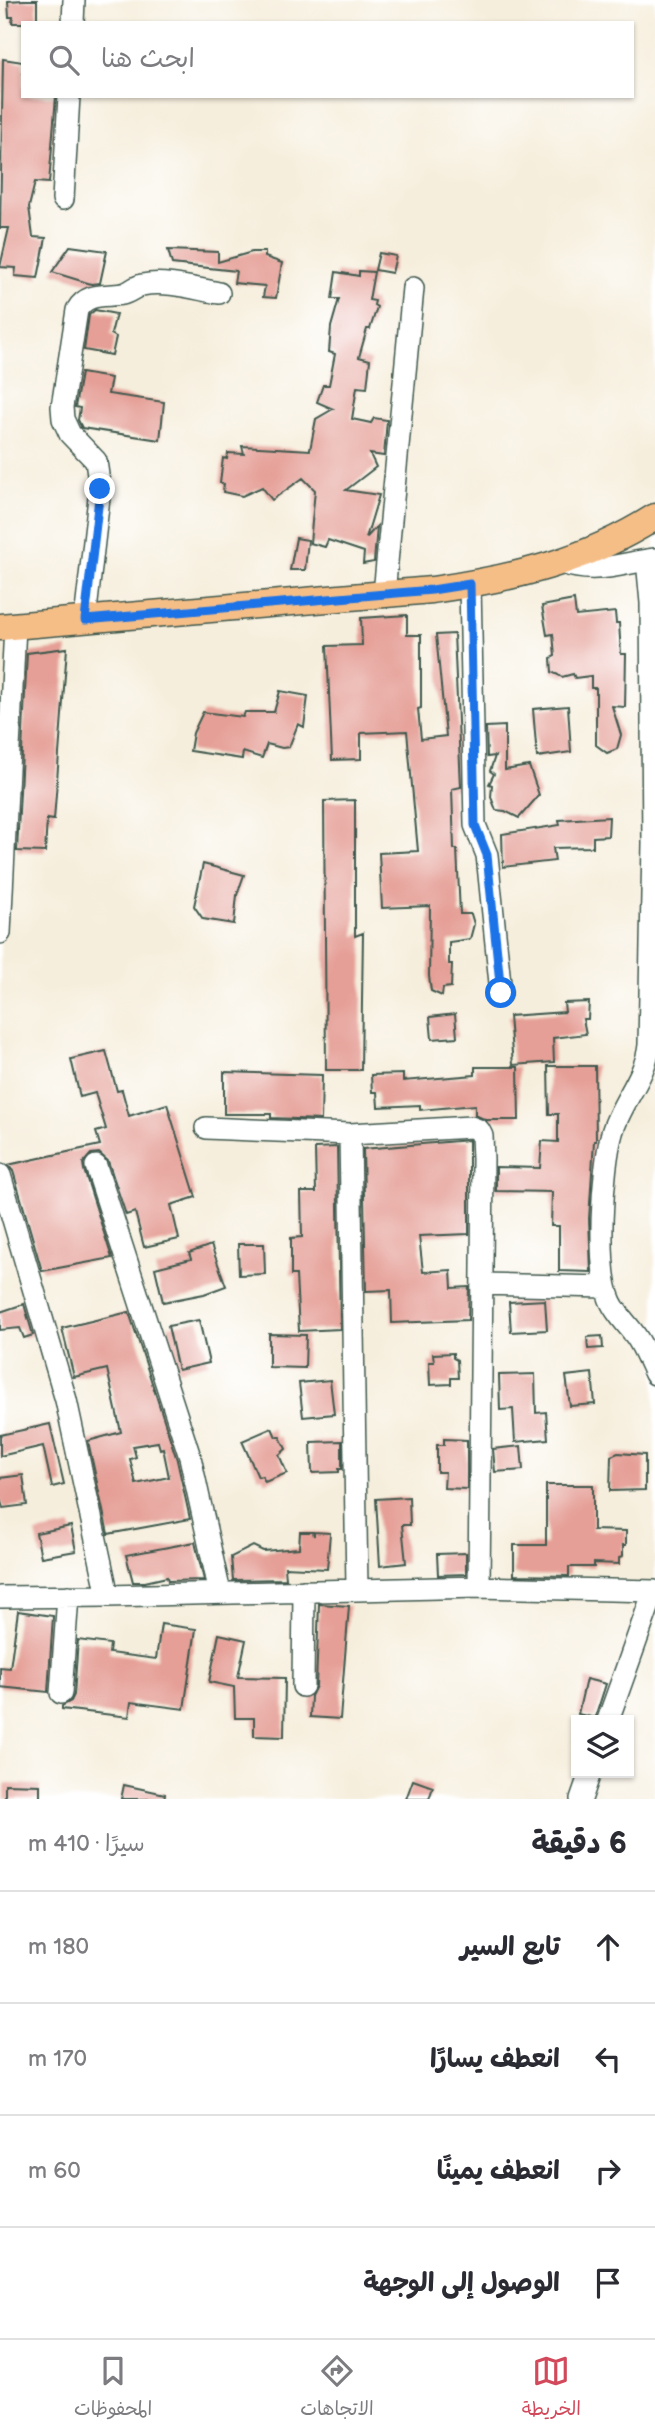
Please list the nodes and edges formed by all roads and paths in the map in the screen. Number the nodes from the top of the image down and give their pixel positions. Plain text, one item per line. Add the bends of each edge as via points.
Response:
1 (74, 0) edge
2 (73, 21) edge
3 (69, 98) edge
4 (63, 199) dead end
5 (413, 288) dead end
6 (219, 293) dead end
7 (655, 517) edge
8 (651, 559) edge
9 (562, 563) junction
10 (470, 584) junction
11 (384, 594) junction
12 (85, 620) junction
13 (7, 627) edge
14 (0, 933) edge
15 (501, 993) dead end
16 (206, 1128) dead end
17 (350, 1134) junction
18 (96, 1166) dead end
19 (0, 1175) edge
20 (482, 1284) junction
21 (606, 1287) junction
22 (655, 1374) edge
23 (479, 1587) junction
24 (357, 1589) junction
25 (304, 1591) junction
26 (654, 1591) edge
27 (220, 1593) junction
28 (68, 1596) junction
29 (108, 1596) junction
30 (0, 1597) edge
31 (303, 1686) dead end
32 (61, 1693) dead end
33 (610, 1715) edge
34 (588, 1778) edge
35 (581, 1799) edge

1 - 2 street
3 - 4 street
5 - 11 street
6 - 12 street via 153,284 124,294 92,297 78,310 62,407 70,434 96,461 100,489
7 - 9 main road via 618,540
8 - 9 street via 584,570
8 - 21 street via 649,1045 648,1059 612,1133 602,1202
9 - 10 main road
10 - 11 main road
10 - 15 street via 475,825 487,855
11 - 12 main road
12 - 13 main road
13 - 14 street
16 - 17 street
17 - 20 street via 454,1127 479,1130
17 - 24 street
18 - 27 street via 190,1457
19 - 29 street via 66,1400
20 - 21 street
20 - 23 street
21 - 22 street
23 - 24 street
23 - 26 street
24 - 25 street
25 - 27 street
25 - 31 street
26 - 33 street
27 - 29 street
28 - 29 street
28 - 30 street
28 - 32 street
34 - 35 street

